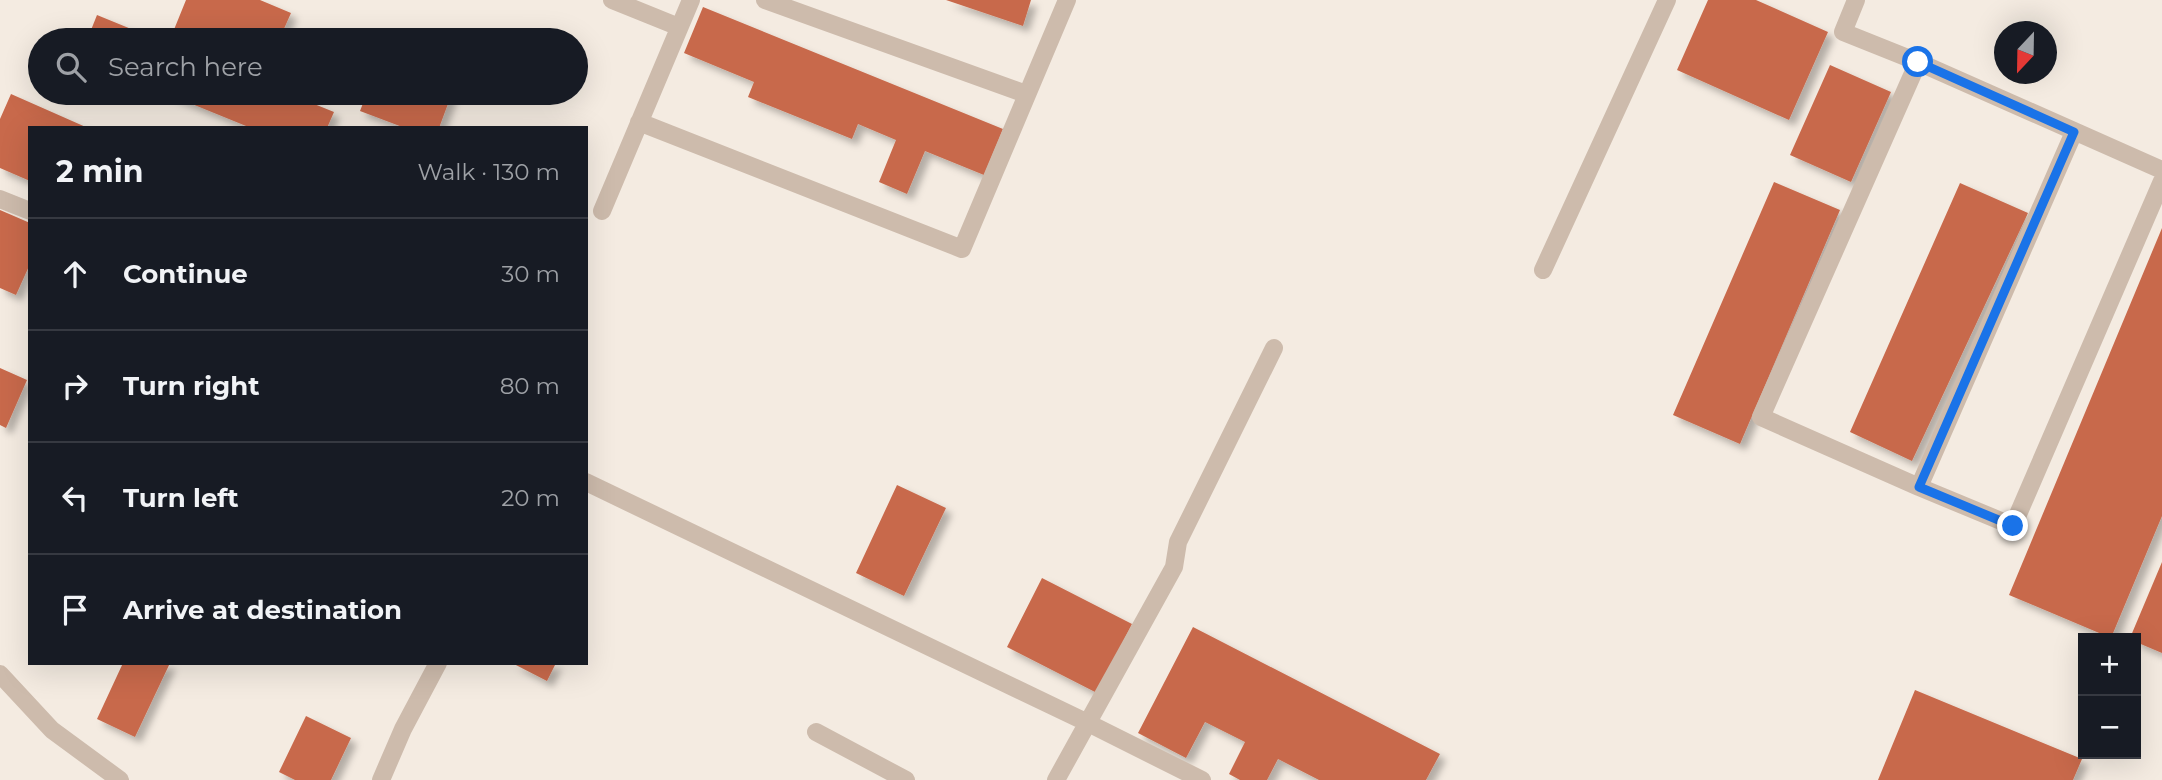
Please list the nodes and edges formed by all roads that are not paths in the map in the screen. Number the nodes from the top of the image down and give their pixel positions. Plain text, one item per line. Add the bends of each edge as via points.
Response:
1 (612, 0) edge
2 (691, 0) edge
3 (765, 0) edge
4 (1067, 0) edge
5 (1667, 0) edge
6 (1856, 0) edge
7 (680, 27) junction
8 (1918, 62) junction
9 (1026, 94) junction
10 (639, 122) junction
11 (2074, 132) junction
12 (2162, 170) edge
13 (2162, 181) edge
14 (0, 199) edge
15 (28, 210) edge
16 (602, 211) dead end
17 (1543, 270) dead end
18 (1274, 348) dead end
19 (588, 483) edge
20 (1919, 487) junction
21 (437, 665) edge
22 (0, 674) edge
23 (1088, 723) junction
24 (816, 732) dead end
25 (120, 780) edge
26 (381, 780) edge
27 (906, 780) edge
28 (1056, 780) edge
29 (1202, 780) edge

1 - 7 street
2 - 7 street
3 - 9 street
4 - 9 street
5 - 17 street
6 - 8 street via 1843,32
7 - 10 street
8 - 11 street
8 - 20 street via 1761,417
9 - 10 street via 962,249
10 - 16 street
11 - 12 street
11 - 20 street
13 - 20 street via 2013,526
14 - 15 street
18 - 23 street via 1178,542 1174,567
19 - 23 street
21 - 26 street
22 - 25 street via 52,730
23 - 28 street
23 - 29 street
24 - 27 street

